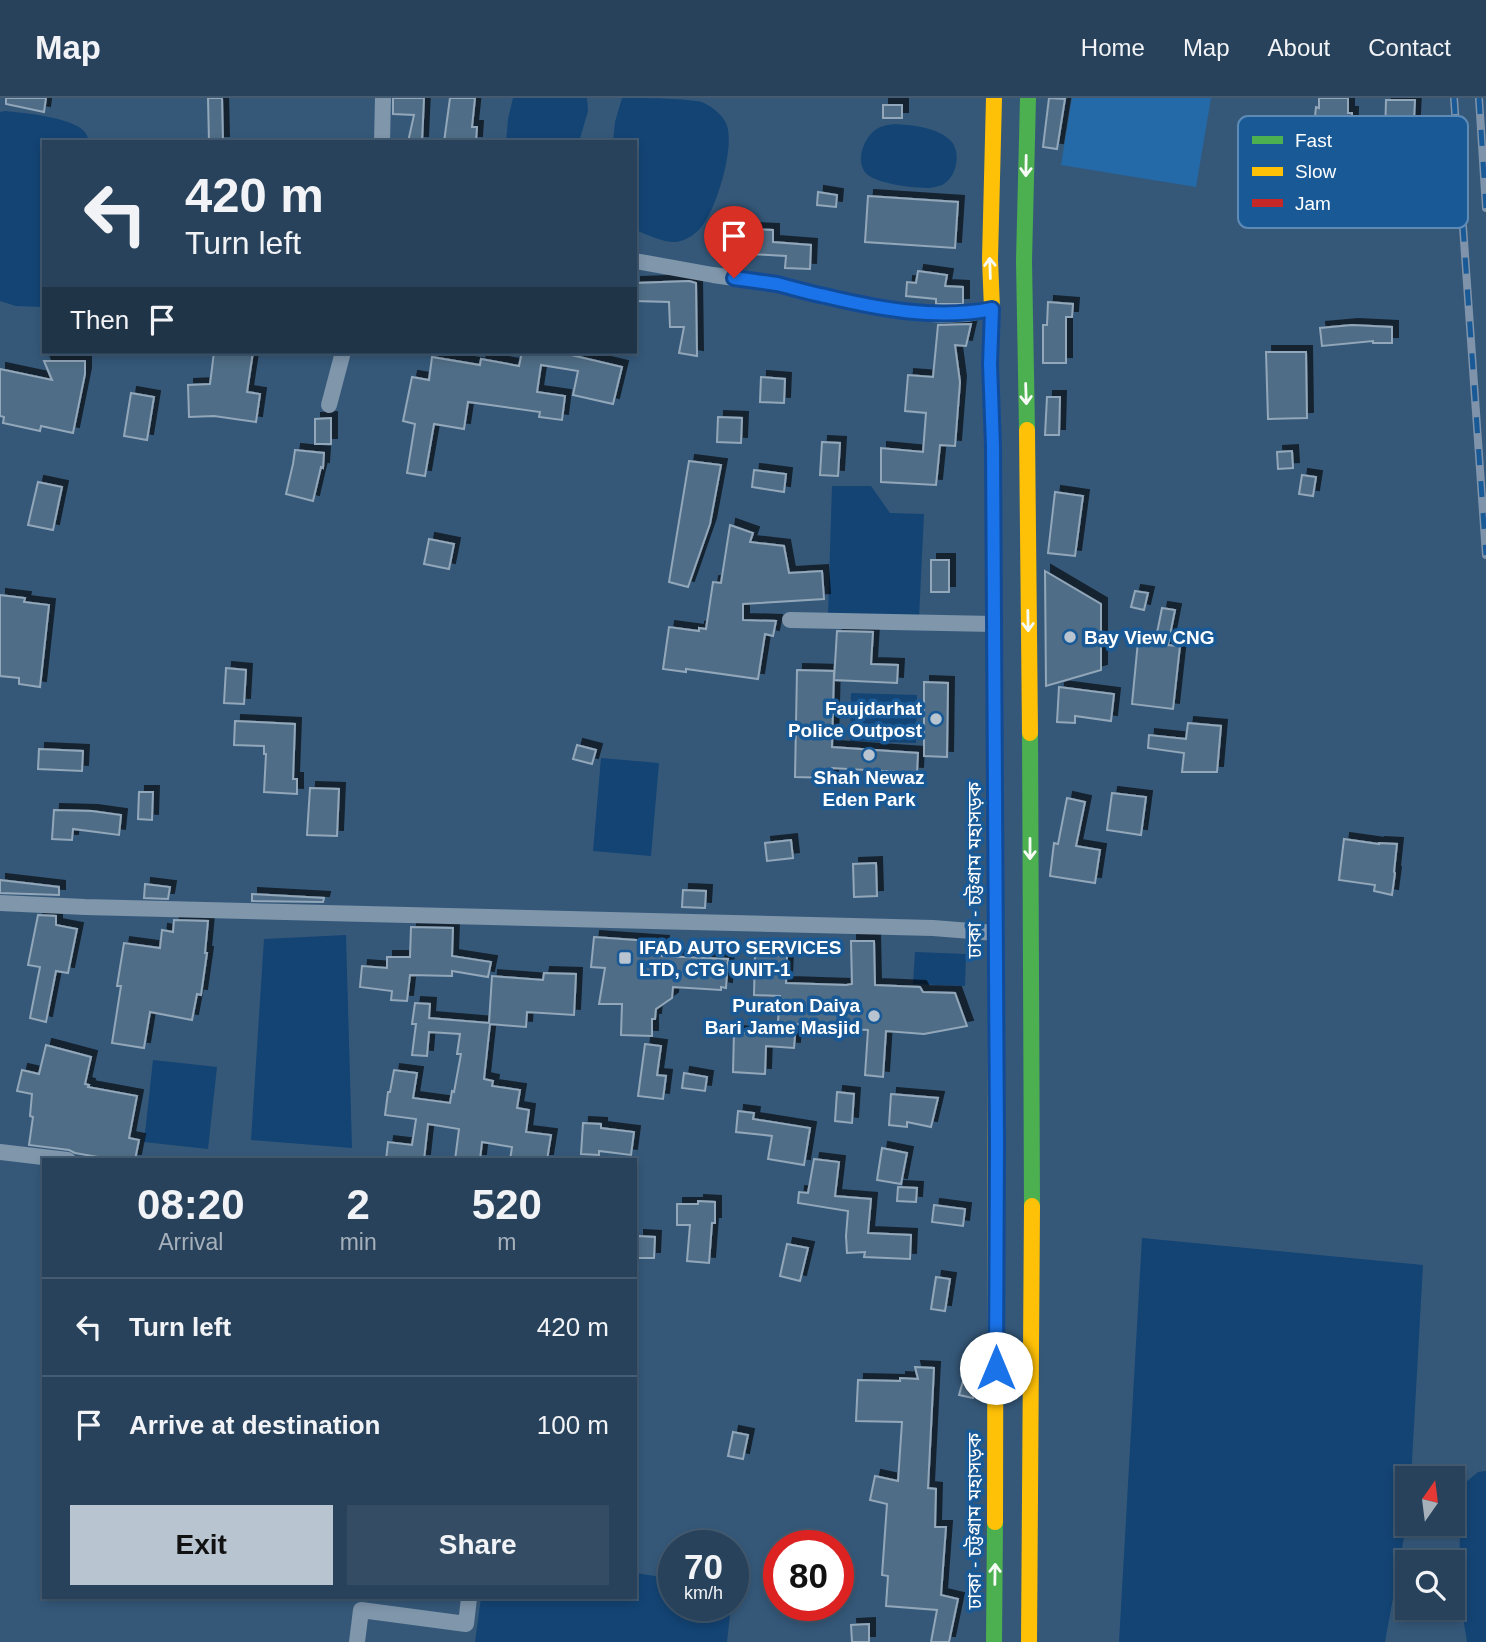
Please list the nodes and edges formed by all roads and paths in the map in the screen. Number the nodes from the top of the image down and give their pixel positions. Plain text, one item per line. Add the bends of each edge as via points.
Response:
1 (383, 98) edge
2 (994, 98) edge
3 (1028, 98) edge
4 (382, 140) edge
5 (637, 261) edge
6 (992, 309) junction
7 (342, 354) edge
8 (329, 405) dead end
9 (790, 620) dead end
10 (994, 624) junction
11 (0, 903) edge
12 (996, 933) junction
13 (0, 1152) edge
14 (51, 1158) edge
15 (469, 1599) edge
16 (357, 1642) edge
17 (994, 1642) edge
18 (1029, 1642) edge

1 - 4 street
6 -> 2 highway, ঢাকা - চট্টগ্রাম মহাসড়ক
3 -> 18 highway via 1024,261 1031,1119
5 - 6 street via 777,284 892,310 942,315
6 - 10 highway, ঢাকা - চট্টগ্রাম মহাসড়ক
7 - 8 street
9 - 10 street
10 - 12 highway, ঢাকা - চট্টগ্রাম মহাসড়ক
11 - 12 street
17 -> 12 highway, ঢাকা - চট্টগ্রাম মহাসড়ক
13 - 14 street
15 - 16 street via 466,1624 361,1610

